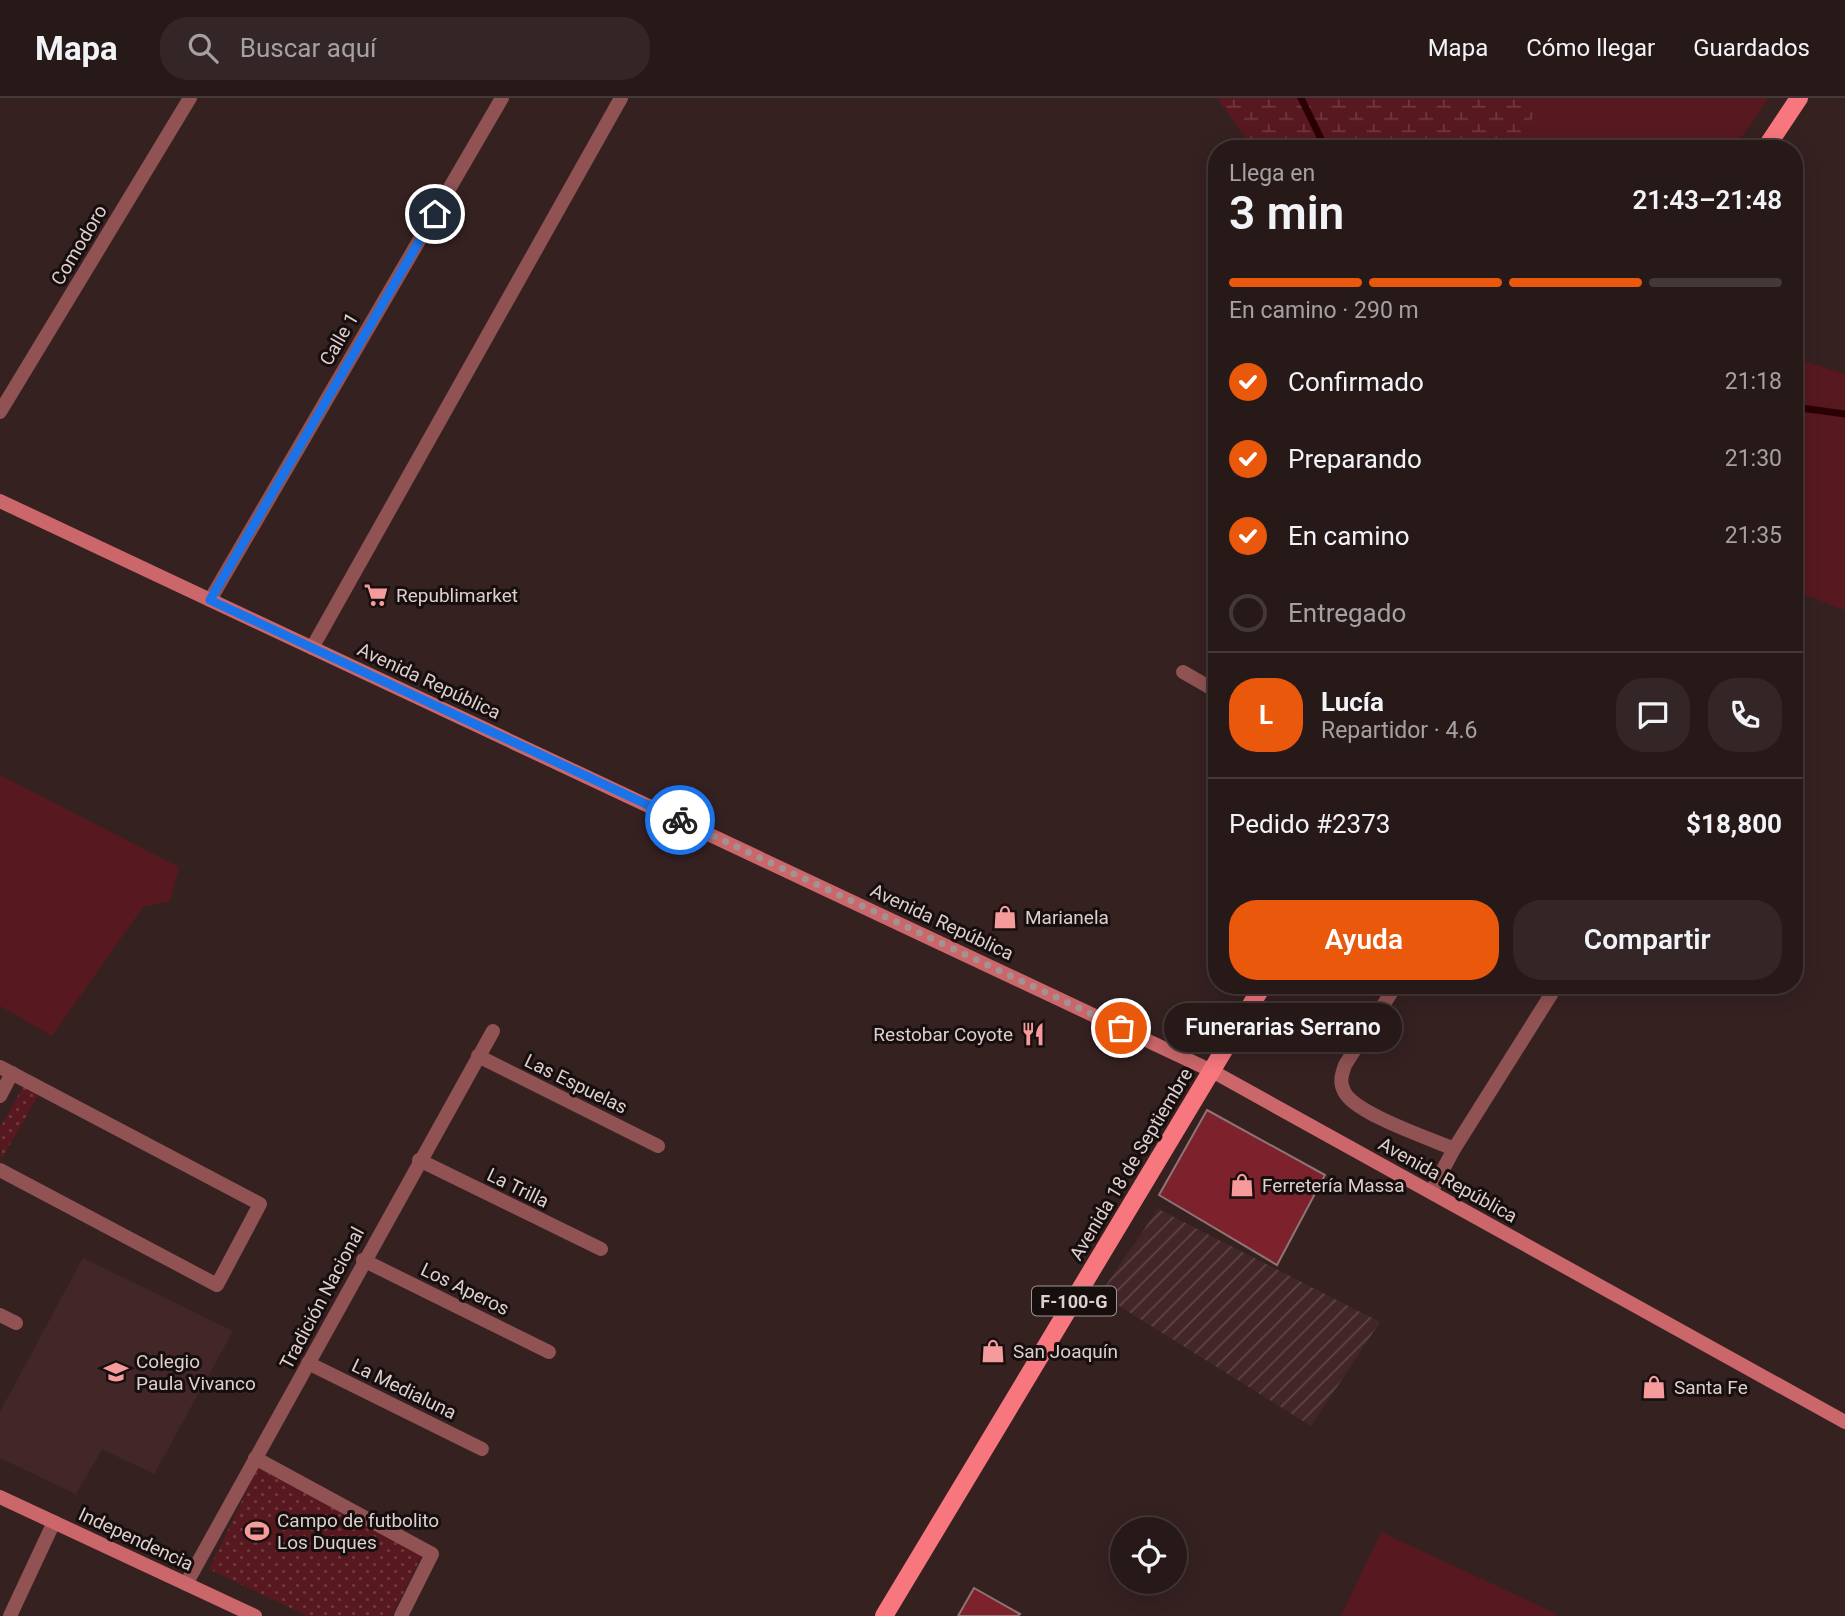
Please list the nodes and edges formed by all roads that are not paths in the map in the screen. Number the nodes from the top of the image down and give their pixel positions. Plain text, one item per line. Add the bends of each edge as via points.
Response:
1 (190, 98) edge
2 (502, 98) edge
3 (621, 98) edge
4 (1799, 98) edge
5 (1771, 140) edge
6 (0, 412) edge
7 (0, 501) edge
8 (210, 600) junction
9 (312, 648) junction
10 (1183, 672) dead end
11 (1208, 686) edge
12 (1258, 994) edge
13 (1390, 994) edge
14 (1552, 994) edge
15 (493, 1031) dead end
16 (478, 1056) junction
17 (6, 1070) edge
18 (1212, 1071) junction
19 (0, 1096) edge
20 (658, 1146) dead end
21 (1454, 1149) junction
22 (419, 1160) junction
23 (0, 1170) edge
24 (1431, 1192) junction
25 (601, 1249) dead end
26 (363, 1260) junction
27 (0, 1315) edge
28 (16, 1323) dead end
29 (549, 1352) dead end
30 (308, 1363) junction
31 (1845, 1422) edge
32 (482, 1449) dead end
33 (255, 1458) junction
34 (0, 1496) edge
35 (54, 1522) junction
36 (186, 1584) junction
37 (10, 1616) edge
38 (255, 1616) edge
39 (401, 1616) edge
40 (884, 1616) edge

1 - 6 street, Comodoro
2 - 8 street, Calle 1
3 - 9 street
4 - 5 main road
7 - 8 main road, Avenida República
8 - 9 main road, Avenida República
9 - 18 main road, Avenida República
10 - 11 street
12 - 18 main road, Avenida 18 de Septiembre / F-100-G
13 - 21 street via 1345,1065 1343,1090 1364,1109
14 - 21 street
15 - 16 street, Tradición Nacional
16 - 20 street, Las Espuelas
16 - 22 street, Tradición Nacional
17 - 19 street
17 - 23 street via 260,1204 217,1285
18 - 24 main road, Avenida República
18 - 40 main road, Avenida 18 de Septiembre / F-100-G
21 - 24 street
22 - 25 street, La Trilla
22 - 26 street, Tradición Nacional
24 - 31 main road, Avenida República
26 - 29 street, Los Aperos
26 - 30 street, Tradición Nacional
27 - 28 street
30 - 32 street, La Medialuna
30 - 33 street, Tradición Nacional
33 - 36 street, Tradición Nacional
33 - 39 street via 432,1554
34 - 35 main road, Independencia
35 - 36 main road, Independencia
35 - 37 street
36 - 38 main road, Independencia

